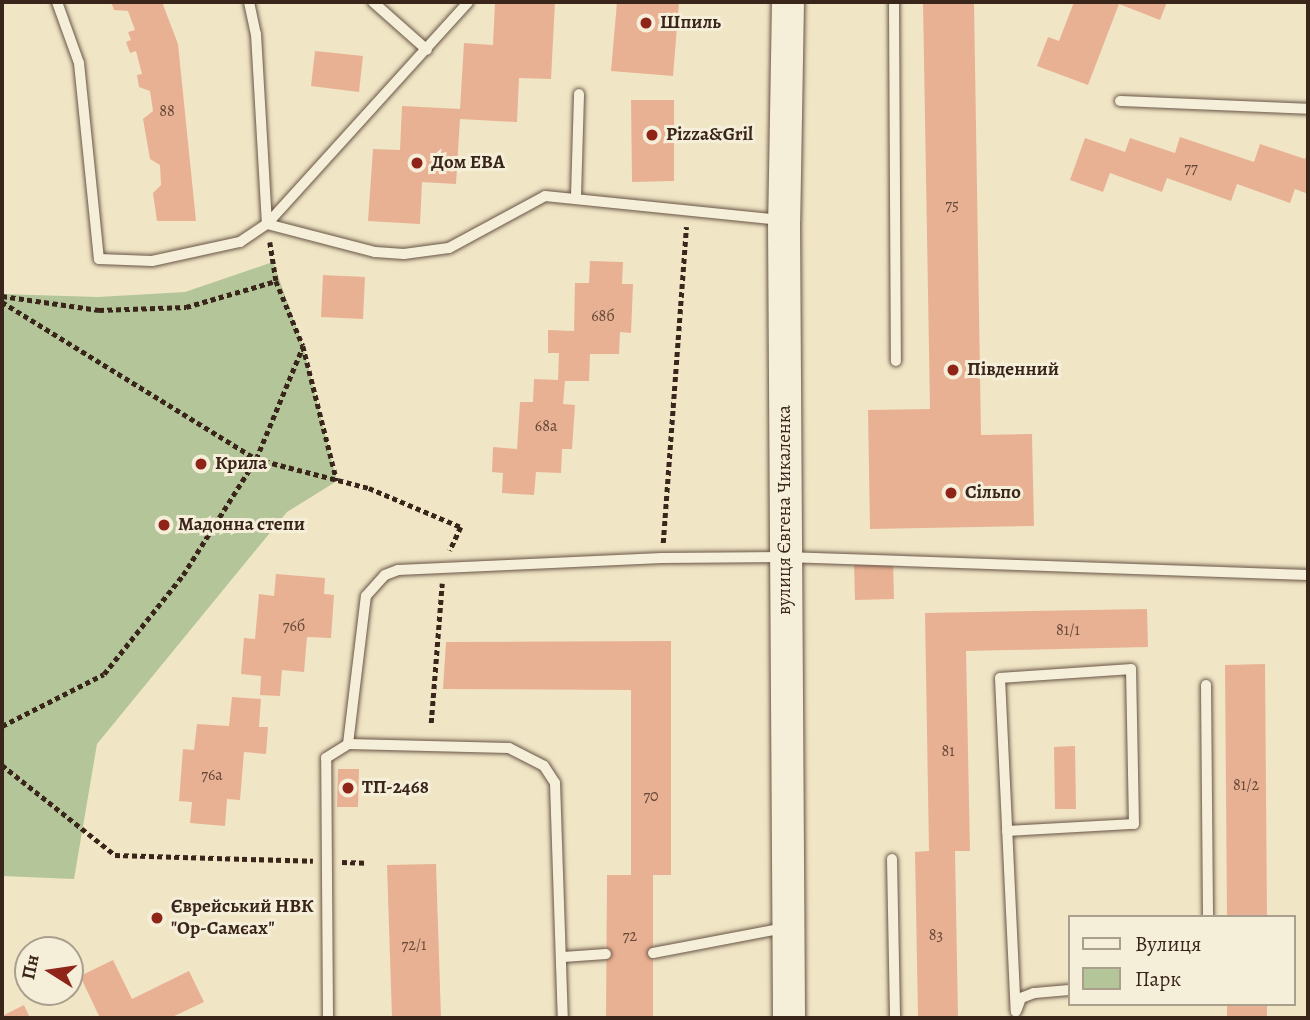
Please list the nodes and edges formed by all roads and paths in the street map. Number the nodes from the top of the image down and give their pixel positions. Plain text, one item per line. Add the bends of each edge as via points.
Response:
1 (57, 2) edge
2 (249, 2) edge
3 (373, 2) edge
4 (468, 2) edge
5 (788, 2) edge
6 (894, 2) edge
7 (427, 50) junction
8 (579, 94) dead end
9 (1121, 101) dead end
10 (1308, 109) edge
11 (576, 196) junction
12 (688, 208) junction
13 (783, 221) junction
14 (267, 224) junction
15 (276, 281) junction
16 (2, 296) edge
17 (2, 302) edge
18 (303, 346) junction
19 (896, 360) dead end
20 (256, 459) junction
21 (337, 481) junction
22 (785, 557) junction
23 (662, 558) junction
24 (443, 568) junction
25 (1308, 575) edge
26 (1206, 685) dead end
27 (431, 723) dead end
28 (2, 726) edge
29 (348, 744) junction
30 (2, 765) edge
31 (1007, 831) junction
32 (892, 859) dead end
33 (325, 862) junction
34 (366, 863) dead end
35 (1208, 915) edge
36 (788, 927) junction
37 (653, 953) dead end
38 (606, 954) dead end
39 (563, 957) junction
40 (1068, 990) edge
41 (1016, 1015) edge
42 (328, 1018) edge
43 (563, 1018) edge
44 (789, 1018) edge
45 (895, 1018) edge

1 - 14 lane via 79,63 99,259 152,261 214,249 240,242
2 - 14 lane via 256,34
3 - 7 lane
4 - 7 lane
5 - 13 main road, вулиця Євгена Чикаленка
6 - 19 lane
7 - 14 lane
8 - 11 lane
9 - 10 lane
11 - 12 lane
11 - 14 lane via 545,196 449,248 429,252 375,252
12 - 13 lane
12 - 23 path
13 - 22 main road, вулиця Євгена Чикаленка
14 - 15 path
15 - 16 path via 186,307 99,310
15 - 18 path
17 - 20 path
18 - 20 path
18 - 21 path
20 - 21 path
20 - 28 path via 183,575 104,674
21 - 24 path via 369,488 461,527
22 - 23 lane
22 - 25 lane
22 - 36 main road, вулиця Євгена Чикаленка
23 - 24 lane
24 - 27 path
24 - 29 lane via 398,570 385,575 366,596
26 - 35 lane
29 - 33 lane via 326,758
29 - 39 lane via 509,748 544,766 555,783
30 - 33 path via 115,855
31 - 31 lane via 1000,678 1131,669 1134,824
31 - 41 lane
32 - 45 lane
33 - 34 path
33 - 42 lane
36 - 37 lane
36 - 44 main road, вулиця Євгена Чикаленка
38 - 39 lane
39 - 43 lane
40 - 41 lane via 1021,998

